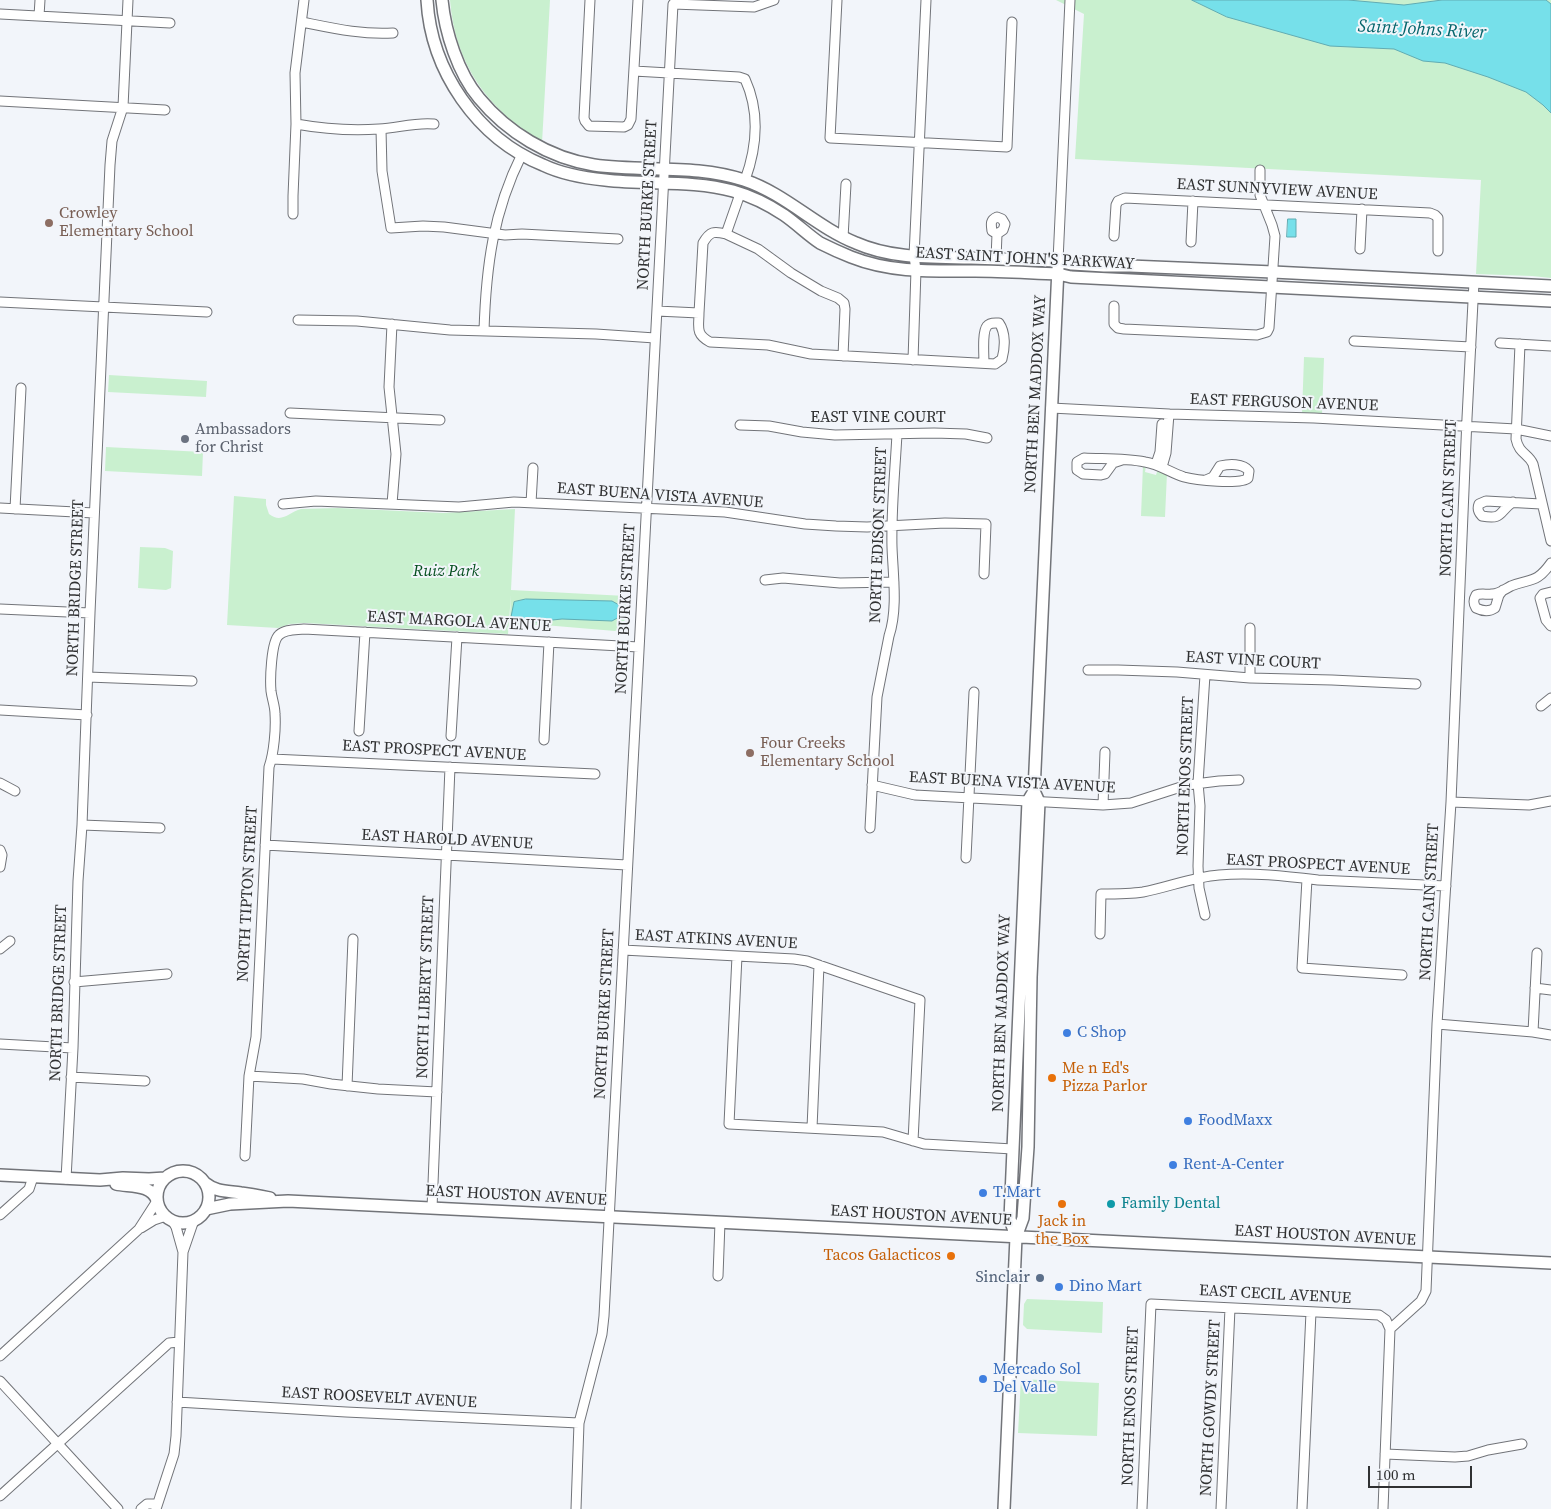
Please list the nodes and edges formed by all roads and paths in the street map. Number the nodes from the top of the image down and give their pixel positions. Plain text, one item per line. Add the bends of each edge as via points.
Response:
1 (40, 0) edge
2 (128, 0) edge
3 (304, 0) edge
4 (427, 0) edge
5 (442, 0) edge
6 (590, 0) edge
7 (638, 0) edge
8 (774, 0) edge
9 (837, 0) edge
10 (926, 0) edge
11 (1070, 0) edge
12 (738, 3) edge
13 (0, 14) edge
14 (39, 16) junction
15 (127, 21) junction
16 (302, 22) junction
17 (1012, 22) dead end
18 (170, 23) dead end
19 (393, 33) dead end
20 (634, 71) junction
21 (669, 72) junction
22 (0, 101) edge
23 (123, 107) junction
24 (165, 110) dead end
25 (296, 124) junction
26 (434, 124) dead end
27 (381, 129) junction
28 (920, 142) junction
29 (522, 154) junction
30 (664, 169) junction
31 (1260, 170) dead end
32 (745, 180) junction
33 (663, 184) junction
34 (846, 184) dead end
35 (740, 194) junction
36 (1193, 201) junction
37 (1264, 205) junction
38 (1362, 209) junction
39 (293, 214) dead end
40 (494, 234) junction
41 (726, 234) junction
42 (997, 234) dead end
43 (1114, 236) dead end
44 (843, 238) junction
45 (618, 239) dead end
46 (1192, 242) dead end
47 (1360, 250) dead end
48 (1438, 251) dead end
49 (914, 256) junction
50 (996, 258) junction
51 (1058, 261) junction
52 (916, 270) junction
53 (1273, 272) junction
54 (1058, 274) junction
55 (1474, 282) junction
56 (1551, 286) edge
57 (1271, 287) junction
58 (1473, 297) junction
59 (1551, 301) edge
60 (0, 302) edge
61 (1114, 306) dead end
62 (104, 308) junction
63 (657, 311) junction
64 (207, 312) dead end
65 (699, 313) junction
66 (298, 320) dead end
67 (392, 324) junction
68 (484, 331) junction
69 (655, 338) junction
70 (1354, 341) dead end
71 (1500, 343) dead end
72 (1520, 344) junction
73 (1551, 346) edge
74 (1471, 347) junction
75 (843, 356) junction
76 (913, 360) junction
77 (984, 363) dead end
78 (21, 388) dead end
79 (1051, 408) junction
80 (290, 413) dead end
81 (1166, 414) junction
82 (393, 419) junction
83 (440, 420) dead end
84 (740, 425) dead end
85 (1466, 426) junction
86 (1516, 429) junction
87 (897, 434) junction
88 (1551, 436) edge
89 (987, 438) dead end
90 (1122, 460) dead end
91 (1159, 466) junction
92 (533, 468) dead end
93 (1206, 480) dead end
94 (1513, 502) dead end
95 (531, 503) junction
96 (283, 504) dead end
97 (392, 504) junction
98 (1541, 504) junction
99 (0, 508) edge
100 (15, 509) junction
101 (646, 509) junction
102 (94, 513) junction
103 (893, 525) junction
104 (1551, 542) edge
105 (1551, 563) edge
106 (984, 574) dead end
107 (765, 580) dead end
108 (894, 582) junction
109 (1502, 590) dead end
110 (1551, 592) edge
111 (0, 608) edge
112 (90, 613) junction
113 (1551, 626) edge
114 (1250, 628) dead end
115 (365, 632) junction
116 (278, 636) joint
117 (457, 637) junction
118 (549, 642) junction
119 (639, 647) junction
120 (1088, 670) dead end
121 (1205, 675) junction
122 (88, 677) junction
123 (1250, 678) junction
124 (192, 681) dead end
125 (1416, 684) dead end
126 (974, 692) dead end
127 (1551, 698) edge
128 (1541, 706) dead end
129 (0, 710) edge
130 (86, 715) junction
131 (359, 731) dead end
132 (451, 736) dead end
133 (544, 740) dead end
134 (1105, 752) dead end
135 (272, 759) junction
136 (450, 767) junction
137 (595, 774) dead end
138 (1239, 780) dead end
139 (1198, 783) junction
140 (0, 784) edge
141 (872, 785) junction
142 (1034, 790) junction
143 (15, 791) dead end
144 (969, 798) junction
145 (1028, 801) junction
146 (1551, 801) edge
147 (1040, 802) junction
148 (1451, 802) junction
149 (1103, 805) junction
150 (82, 826) junction
151 (160, 828) dead end
152 (870, 828) dead end
153 (265, 845) junction
154 (0, 850) edge
155 (446, 855) junction
156 (966, 858) dead end
157 (627, 865) junction
158 (0, 867) edge
159 (1199, 878) junction
160 (1307, 879) junction
161 (1446, 886) junction
162 (1205, 915) dead end
163 (1100, 934) dead end
164 (353, 939) dead end
165 (10, 941) dead end
166 (0, 948) edge
167 (624, 950) junction
168 (1537, 953) dead end
169 (737, 956) junction
170 (819, 965) junction
171 (167, 974) dead end
172 (1402, 974) dead end
173 (74, 982) junction
174 (1535, 988) junction
175 (1551, 990) edge
176 (1437, 1024) junction
177 (1532, 1032) junction
178 (1551, 1035) edge
179 (0, 1044) edge
180 (72, 1048) junction
181 (249, 1076) junction
182 (71, 1078) junction
183 (144, 1081) dead end
184 (346, 1086) junction
185 (437, 1092) junction
186 (812, 1128) junction
187 (913, 1142) junction
188 (1013, 1149) junction
189 (245, 1156) dead end
190 (0, 1175) edge
191 (33, 1177) junction
192 (165, 1178) junction
193 (66, 1179) junction
194 (100, 1180) junction
195 (205, 1182) junction
196 (157, 1200) junction
197 (288, 1201) junction
198 (432, 1208) junction
199 (206, 1209) junction
200 (0, 1215) edge
201 (608, 1216) junction
202 (169, 1218) junction
203 (194, 1220) junction
204 (720, 1222) junction
205 (138, 1229) junction
206 (1016, 1237) junction
207 (183, 1252) junction
208 (1428, 1258) junction
209 (1551, 1263) edge
210 (718, 1276) dead end
211 (1151, 1304) joint
212 (1230, 1308) junction
213 (1310, 1312) junction
214 (1390, 1329) junction
215 (179, 1342) junction
216 (0, 1356) edge
217 (0, 1381) edge
218 (177, 1402) junction
219 (579, 1423) junction
220 (57, 1444) junction
221 (1522, 1444) dead end
222 (1385, 1454) junction
223 (0, 1496) edge
224 (156, 1506) edge
225 (118, 1509) edge
226 (141, 1509) edge
227 (576, 1509) edge
228 (1004, 1509) edge
229 (1142, 1509) edge
230 (1221, 1509) edge
231 (1302, 1509) edge
232 (1383, 1509) edge

1 - 14 street
2 - 15 street, NORTH BRIDGE STREET
3 - 16 street
4 - 29 main road, EAST SAINT JOHN'S PARKWAY via 434,40 457,92 486,127
5 - 30 main road, EAST SAINT JOHN'S PARKWAY via 453,52 478,97 508,127 550,152 572,160 594,165
6 - 20 street via 584,118 589,126 624,128 628,125
7 - 20 street
8 - 12 street via 754,7
9 - 28 street via 830,138
10 - 28 street
11 - 51 street, NORTH BEN MADDOX WAY
12 - 21 street, NORTH BURKE STREET via 673,4
13 - 14 street
14 - 15 street
15 - 18 street
15 - 23 street, NORTH BRIDGE STREET
16 - 19 street via 354,32
16 - 25 street via 295,73
17 - 28 street via 1007,147
20 - 21 street
21 - 30 street, NORTH BURKE STREET
21 - 32 street via 745,79 756,126 755,145
22 - 23 street
23 - 24 street
23 - 62 street, NORTH BRIDGE STREET via 112,141
25 - 27 street via 328,129
25 - 39 street
26 - 27 street via 420,122
27 - 40 street via 382,171 391,228 444,227
28 - 49 street
29 - 33 main road, EAST SAINT JOHN'S PARKWAY via 564,173 604,180
29 - 40 street
30 - 32 main road, EAST SAINT JOHN'S PARKWAY via 713,173
30 - 33 street, NORTH BURKE STREET
31 - 37 street via 1260,195
32 - 44 main road, EAST SAINT JOHN'S PARKWAY via 778,195
33 - 35 main road, EAST SAINT JOHN'S PARKWAY via 703,186
33 - 63 street, NORTH BURKE STREET
34 - 44 street
35 - 41 street
35 - 52 main road, EAST SAINT JOHN'S PARKWAY via 783,214 819,242 835,250 883,267
36 - 37 street, EAST SUNNYVIEW AVENUE
36 - 43 street, EAST SUNNYVIEW AVENUE via 1125,198 1118,201
36 - 46 street
37 - 38 street, EAST SUNNYVIEW AVENUE
37 - 53 street via 1274,236
38 - 47 street
38 - 48 street, EAST SUNNYVIEW AVENUE via 1435,215 1439,223
40 - 45 street
40 - 68 street via 486,276
41 - 65 street via 714,232 703,243
41 - 75 street via 758,249 791,274 844,303
42 - 50 street, EAST SAINT JOHN'S PARKWAY
44 - 49 main road, EAST SAINT JOHN'S PARKWAY via 877,250
49 - 50 main road, EAST SAINT JOHN'S PARKWAY
49 - 52 street
50 - 51 main road, EAST SAINT JOHN'S PARKWAY
51 - 53 main road, EAST SAINT JOHN'S PARKWAY via 1104,266
51 - 54 main road, NORTH BEN MADDOX WAY
52 - 54 main road, EAST SAINT JOHN'S PARKWAY
52 - 76 street
53 - 55 main road, EAST SAINT JOHN'S PARKWAY
53 - 57 street
54 - 57 main road, EAST SAINT JOHN'S PARKWAY via 1071,278
54 - 79 main road, NORTH BEN MADDOX WAY
55 - 56 main road, EAST SAINT JOHN'S PARKWAY
55 - 58 street, NORTH CAIN STREET
57 - 58 main road, EAST SAINT JOHN'S PARKWAY
57 - 61 street via 1269,328 1257,335 1118,328 1114,324
58 - 59 main road, EAST SAINT JOHN'S PARKWAY
58 - 74 street, NORTH CAIN STREET
60 - 62 street
62 - 64 street
62 - 102 street, NORTH BRIDGE STREET
63 - 65 street
63 - 69 street, NORTH BURKE STREET
65 - 75 street via 700,334 710,342 768,345 812,354
66 - 67 street via 357,320
67 - 68 street
67 - 82 street via 389,387
68 - 69 street
69 - 101 street, NORTH BURKE STREET
70 - 74 street
71 - 72 street
72 - 73 street
72 - 86 street
74 - 85 street, NORTH CAIN STREET
75 - 76 street
76 - 77 street
78 - 100 street
79 - 81 street, EAST FERGUSON AVENUE
79 - 142 main road, NORTH BEN MADDOX WAY
80 - 82 street
81 - 85 street, EAST FERGUSON AVENUE
81 - 91 street
82 - 83 street
82 - 97 street via 396,454
84 - 87 street, EAST VINE COURT via 835,435
85 - 86 street, EAST FERGUSON AVENUE
85 - 148 street, NORTH CAIN STREET
86 - 88 street, EAST FERGUSON AVENUE
86 - 98 street via 1517,446 1533,464
87 - 89 street, EAST VINE COURT via 966,434
87 - 103 street, NORTH EDISON STREET
90 - 91 street
91 - 93 street via 1184,477
92 - 95 street
94 - 98 street
95 - 97 street, EAST BUENA VISTA AVENUE via 459,507
95 - 101 street, EAST BUENA VISTA AVENUE
96 - 97 street, EAST BUENA VISTA AVENUE via 316,501
98 - 104 street
99 - 100 street
100 - 102 street
101 - 103 street, EAST BUENA VISTA AVENUE via 725,512 805,524
101 - 119 street, NORTH BURKE STREET
102 - 112 street, NORTH BRIDGE STREET
103 - 106 street, EAST BUENA VISTA AVENUE via 986,524
103 - 108 street, NORTH EDISON STREET
105 - 109 street via 1534,580
107 - 108 street
108 - 141 street, NORTH EDISON STREET via 892,626 877,696
110 - 113 street via 1540,598
111 - 112 street
112 - 122 street, NORTH BRIDGE STREET
114 - 123 street
115 - 116 street, EAST MARGOLA AVENUE via 294,630
115 - 117 street, EAST MARGOLA AVENUE
115 - 131 street
116 - 135 street, NORTH TIPTON STREET via 273,645 271,678 275,715
117 - 118 street, EAST MARGOLA AVENUE
117 - 132 street
118 - 119 street, EAST MARGOLA AVENUE
118 - 133 street
119 - 157 street, NORTH BURKE STREET
120 - 121 street, EAST VINE COURT
121 - 123 street, EAST VINE COURT
121 - 139 street, NORTH ENOS STREET
122 - 124 street
122 - 130 street, NORTH BRIDGE STREET
123 - 125 street, EAST VINE COURT
126 - 144 street
127 - 128 street
129 - 130 street
130 - 150 street, NORTH BRIDGE STREET
134 - 149 street
135 - 136 street, EAST PROSPECT AVENUE
135 - 153 street, NORTH TIPTON STREET
136 - 137 street, EAST PROSPECT AVENUE
136 - 155 street, NORTH LIBERTY STREET
138 - 139 street, EAST BUENA VISTA AVENUE
139 - 149 street, EAST BUENA VISTA AVENUE via 1131,803
139 - 159 street, NORTH ENOS STREET
140 - 143 street
141 - 144 street, EAST BUENA VISTA AVENUE via 915,795
141 - 152 street, NORTH EDISON STREET
142 - 145 main road, NORTH BEN MADDOX WAY
142 - 147 main road, NORTH BEN MADDOX WAY
144 - 145 street, EAST BUENA VISTA AVENUE
144 - 156 street
145 - 147 street, EAST BUENA VISTA AVENUE
145 - 188 main road, NORTH BEN MADDOX WAY
146 - 148 street via 1529,805
147 - 149 street, EAST BUENA VISTA AVENUE
147 - 206 main road, NORTH BEN MADDOX WAY via 1031,977 1028,1147 1023,1218
148 - 161 street, NORTH CAIN STREET
150 - 151 street
150 - 173 street, NORTH BRIDGE STREET
153 - 155 street, EAST HAROLD AVENUE
153 - 181 street, NORTH TIPTON STREET via 256,1037
154 - 158 street
155 - 157 street, EAST HAROLD AVENUE
155 - 185 street, NORTH LIBERTY STREET
157 - 167 street, NORTH BURKE STREET
159 - 160 street, EAST PROSPECT AVENUE via 1237,874
159 - 162 street, NORTH ENOS STREET
159 - 163 street, EAST PROSPECT AVENUE via 1140,892 1101,894
160 - 161 street, EAST PROSPECT AVENUE
160 - 172 street via 1302,968
161 - 176 street, NORTH CAIN STREET
164 - 184 street
165 - 166 street
167 - 169 street, EAST ATKINS AVENUE
167 - 201 street, NORTH BURKE STREET
168 - 174 street
169 - 170 street, EAST ATKINS AVENUE via 807,960
169 - 186 street via 729,1124
170 - 186 street
170 - 187 street, EAST ATKINS AVENUE via 920,1000
171 - 173 street
173 - 180 street, NORTH BRIDGE STREET
174 - 175 street
174 - 177 street
176 - 177 street
176 - 208 street, NORTH CAIN STREET
177 - 178 street
179 - 180 street
180 - 182 street, NORTH BRIDGE STREET
181 - 184 street via 303,1079
181 - 189 street, NORTH TIPTON STREET
182 - 183 street
182 - 193 street, NORTH BRIDGE STREET
184 - 185 street
185 - 198 street, NORTH LIBERTY STREET
186 - 187 street via 883,1132
187 - 188 street
188 - 206 main road, NORTH BEN MADDOX WAY via 1010,1218
190 - 191 main road
191 - 193 main road
191 - 200 street via 29,1189
192 - 194 main road
192 - 195 main road via 173,1173 190,1171
192 - 196 main road via 160,1184
193 - 194 main road
194 - 196 main road via 148,1190
195 - 197 main road, EAST HOUSTON AVENUE via 221,1191
195 - 199 main road via 209,1196
196 - 202 main road
196 - 205 street
197 - 198 main road, EAST HOUSTON AVENUE
197 - 199 main road, EAST HOUSTON AVENUE via 230,1204
198 - 201 main road, EAST HOUSTON AVENUE
199 - 203 main road
201 - 204 main road, EAST HOUSTON AVENUE
201 - 219 street, NORTH BURKE STREET via 602,1334
202 - 203 main road via 179,1222
202 - 205 street via 154,1220
202 - 207 street via 176,1227
203 - 207 street
204 - 206 main road, EAST HOUSTON AVENUE
204 - 210 street
205 - 216 street
206 - 208 main road, EAST HOUSTON AVENUE
206 - 228 main road, NORTH BEN MADDOX WAY
207 - 215 street
208 - 209 main road, EAST HOUSTON AVENUE
208 - 214 street, NORTH CAIN STREET via 1424,1298
211 - 212 street, EAST CECIL AVENUE
211 - 229 street, NORTH ENOS STREET
212 - 213 street, EAST CECIL AVENUE
212 - 230 street, NORTH GOWDY STREET
213 - 214 street, EAST CECIL AVENUE via 1379,1315
213 - 231 street
214 - 222 street
215 - 218 street
215 - 220 street via 169,1343
217 - 220 street
218 - 219 street, EAST ROOSEVELT AVENUE
218 - 224 street via 174,1454
219 - 227 street
220 - 223 street
220 - 225 street
221 - 222 street via 1455,1457
222 - 232 street
224 - 226 street via 147,1504

